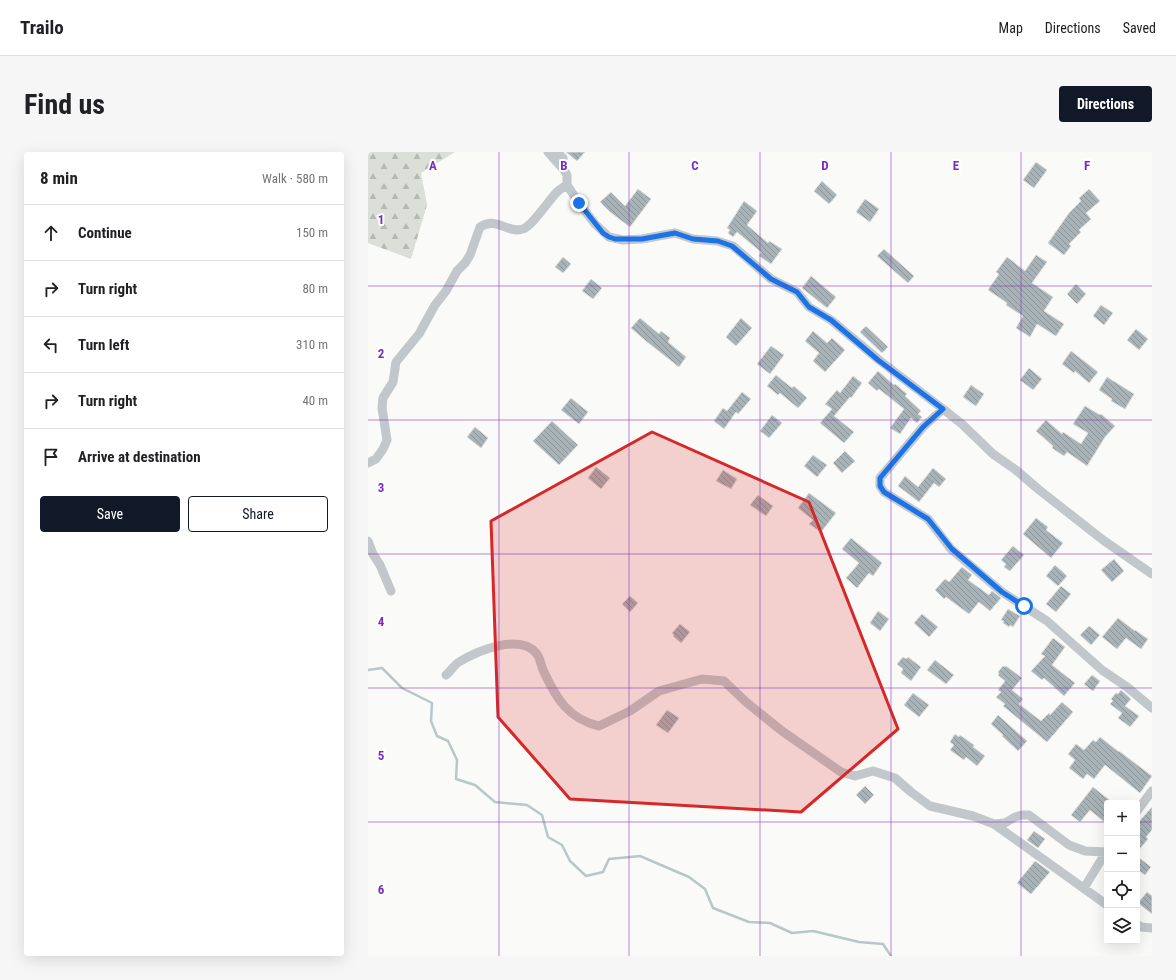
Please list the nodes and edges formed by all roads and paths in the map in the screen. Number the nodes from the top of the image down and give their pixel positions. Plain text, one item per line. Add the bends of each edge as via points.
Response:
1 (548, 152) edge
2 (556, 152) edge
3 (564, 170) junction
4 (567, 184) junction
5 (943, 409) junction
6 (368, 463) edge
7 (368, 541) edge
8 (1152, 574) edge
9 (391, 591) dead end
10 (446, 675) dead end
11 (1152, 708) edge
12 (1152, 791) edge
13 (1140, 807) edge
14 (994, 824) junction
15 (1104, 851) edge
16 (1104, 854) edge
17 (1084, 888) junction
18 (1104, 903) edge
19 (1140, 926) edge
20 (1152, 928) edge

1 - 3 street
2 - 3 street via 563,158
3 - 4 street
4 - 5 street via 595,224 609,237 623,240 642,239 675,233 732,246 771,279 797,292 809,307 831,320 878,360
4 - 6 street via 526,228 516,230 492,223 480,227 470,255 435,305 420,334 396,362 393,382 383,398 387,440 376,459
5 - 8 street via 993,454 1103,540
5 - 11 street via 923,427 880,478 880,486 884,492 928,519 952,549 1002,592 1046,621 1102,670
7 - 9 street
10 - 14 street via 458,663 482,650 511,644 525,645 537,653 556,696 573,715 599,726 630,711 659,691 702,679 724,681 782,731 841,772 855,776 873,771 895,778 930,806 973,816
12 - 13 street
14 - 15 street via 1029,815 1069,845 1086,851
14 - 17 street
16 - 17 street
17 - 18 street
19 - 20 street

